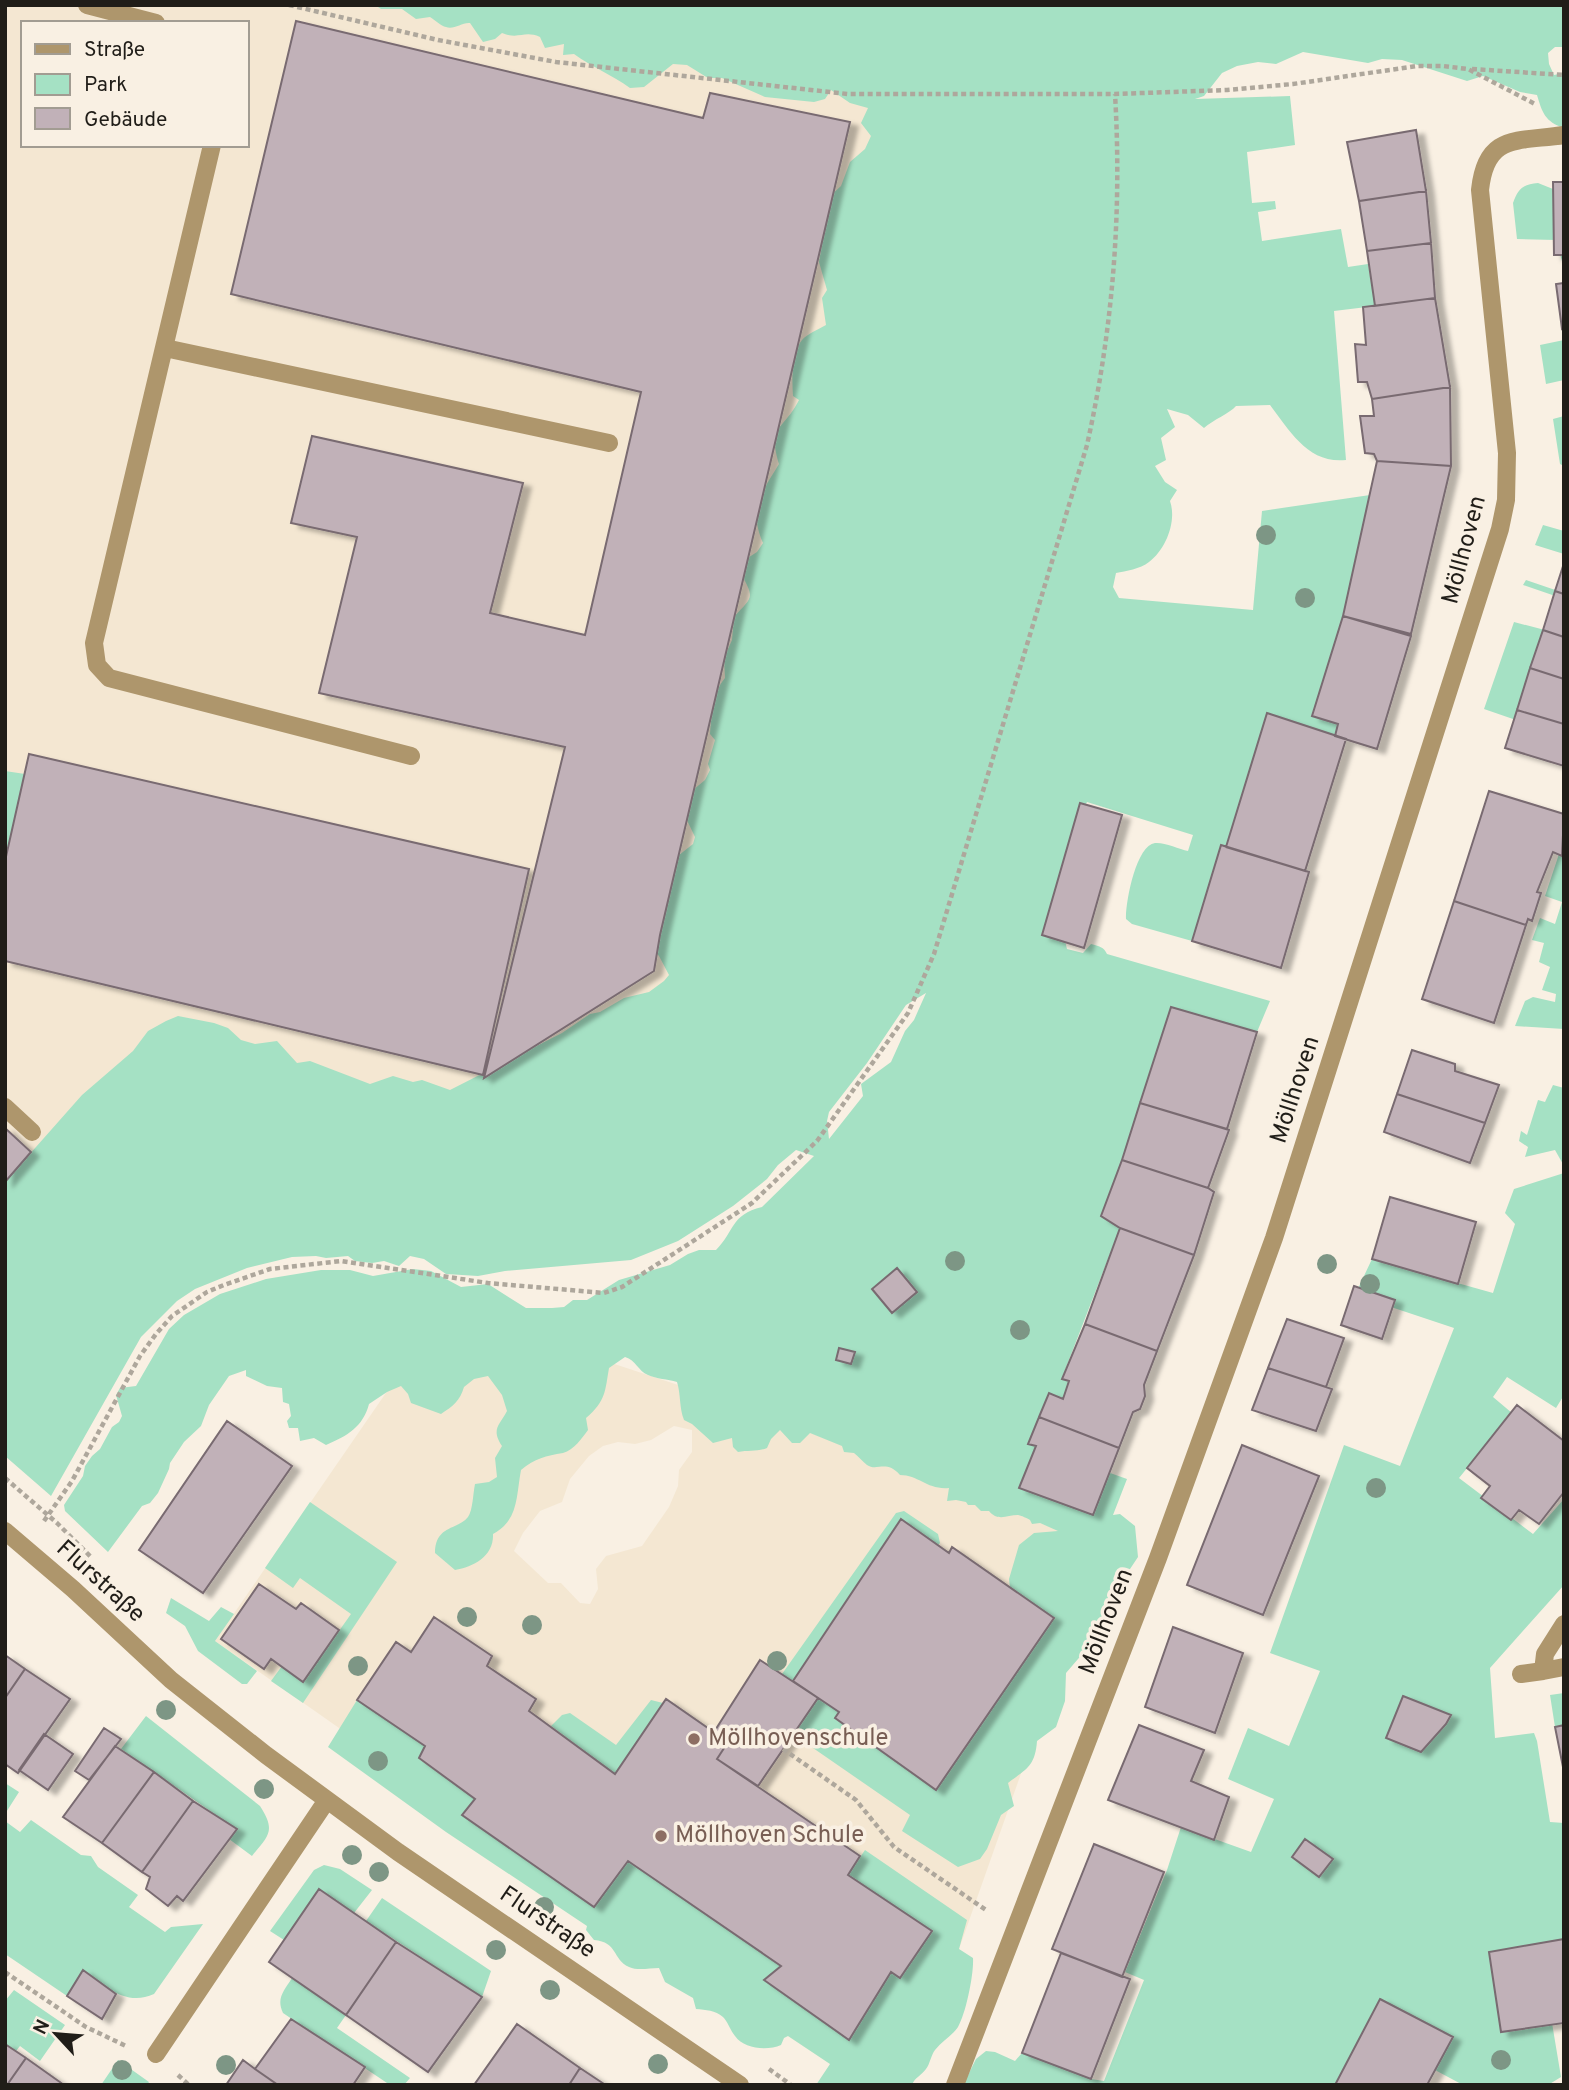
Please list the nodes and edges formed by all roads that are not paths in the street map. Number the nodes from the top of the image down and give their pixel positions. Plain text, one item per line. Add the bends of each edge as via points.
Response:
1 (87, 5) edge
2 (148, 21) edge
3 (1564, 135) edge
4 (212, 147) edge
5 (165, 348) junction
6 (609, 443) dead end
7 (411, 756) dead end
8 (5, 1107) edge
9 (32, 1132) dead end
10 (5, 1531) edge
11 (1564, 1625) edge
12 (1564, 1667) edge
13 (1543, 1671) junction
14 (1521, 1674) dead end
15 (327, 1800) junction
16 (156, 2054) road end
17 (740, 2085) edge
18 (955, 2085) edge

1 - 2 street
3 - 18 street, Möllhoven via 1506,144 1484,164 1480,190 1507,453 1500,528 1274,1238 1158,1558
4 - 5 street
5 - 6 street
5 - 7 street via 94,643 96,665 109,678
8 - 9 street
10 - 15 street, Flurstraße via 171,1680
11 - 13 street via 1545,1654
12 - 13 street
13 - 14 street
15 - 16 street
15 - 17 street, Flurstraße

